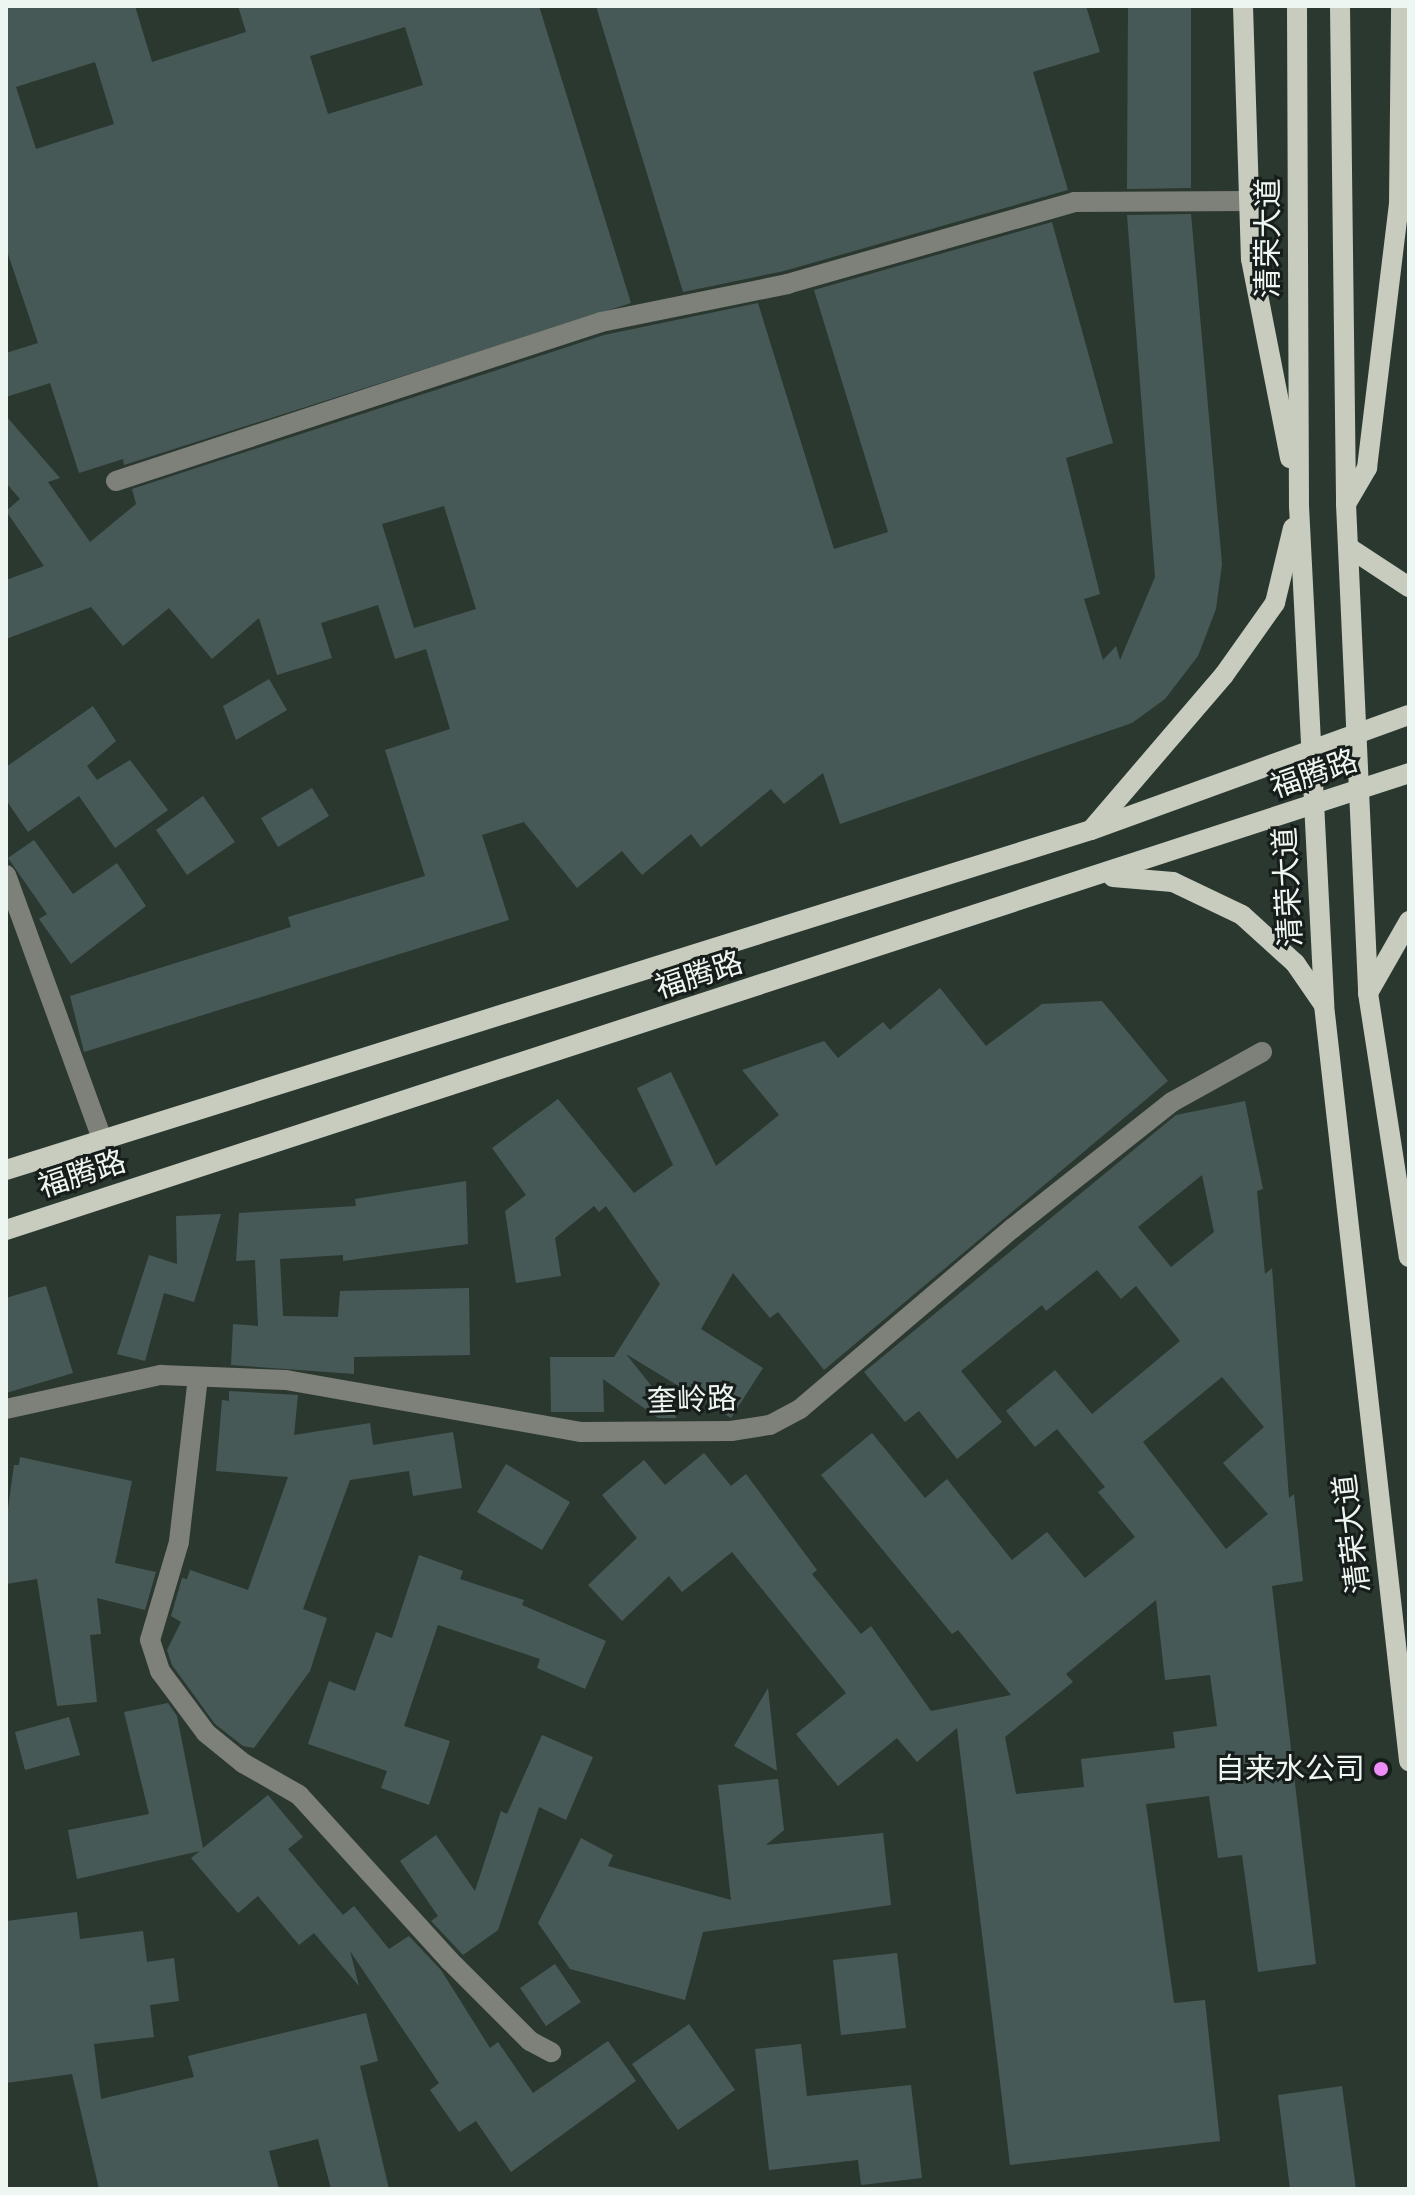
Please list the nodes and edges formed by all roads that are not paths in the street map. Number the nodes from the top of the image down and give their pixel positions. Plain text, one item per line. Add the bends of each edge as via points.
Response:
1 (1243, 6) edge
2 (1297, 6) edge
3 (1340, 6) edge
4 (1401, 6) edge
5 (1246, 201) junction
6 (116, 481) dead end
7 (1346, 504) junction
8 (1299, 506) junction
9 (1348, 547) junction
10 (1409, 587) edge
11 (1409, 715) edge
12 (1357, 734) junction
13 (1311, 750) junction
14 (1409, 773) edge
15 (1359, 790) junction
16 (1314, 805) junction
17 (1091, 830) junction
18 (6, 875) edge
19 (1105, 876) junction
20 (1409, 921) edge
21 (1368, 993) junction
22 (1324, 1005) junction
23 (1262, 1052) dead end
24 (103, 1142) junction
25 (6, 1170) edge
26 (6, 1230) edge
27 (1409, 1257) edge
28 (198, 1377) junction
29 (6, 1409) edge
30 (1409, 1761) edge
31 (551, 2052) dead end

1 - 5 main road
2 - 8 main road, 清荣大道
3 - 7 main road
4 - 7 main road via 1399,205 1367,468
5 - 6 street via 1074,202 787,284 601,322
5 - 8 main road via 1251,259
7 - 9 main road
8 - 13 main road, 清荣大道
8 - 17 main road via 1275,603 1224,675
9 - 10 main road
9 - 12 main road
11 - 12 main road, 福腾路
12 - 13 main road, 福腾路
12 - 15 main road
13 - 16 main road, 清荣大道
13 - 17 main road, 福腾路
14 - 15 main road, 福腾路
15 - 16 main road, 福腾路
15 - 21 main road
16 - 19 main road, 福腾路
16 - 22 main road, 清荣大道
17 - 24 main road, 福腾路
18 - 24 street
19 - 22 main road via 1173,882 1242,915 1295,963
19 - 26 main road, 福腾路
20 - 21 main road
21 - 27 main road
22 - 30 main road, 清荣大道
23 - 28 street, 奎岭路 via 1172,1102 1013,1228 800,1409 770,1425 731,1431 581,1432 286,1380
24 - 25 main road, 福腾路
28 - 29 street, 奎岭路 via 161,1375
28 - 31 street via 179,1542 150,1640 160,1671 206,1733 243,1763 299,1795 450,1961 530,2041

